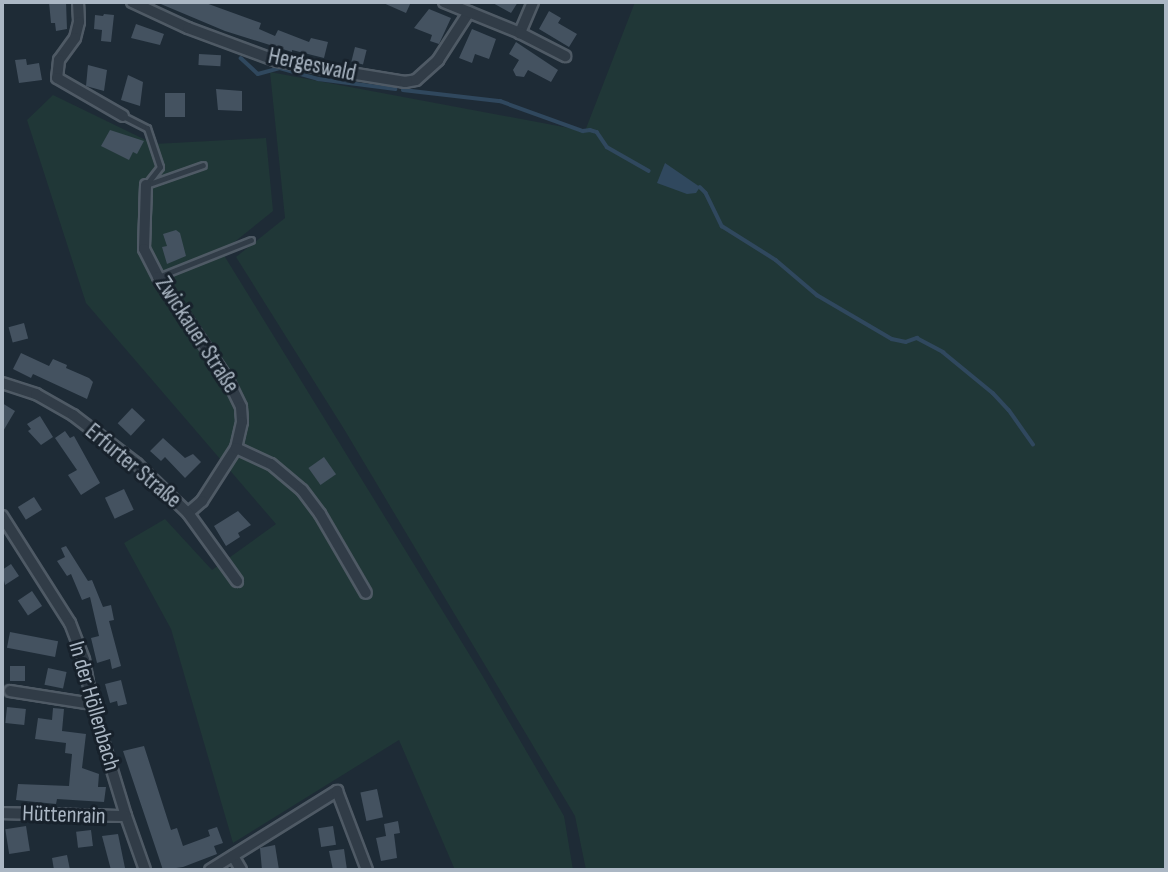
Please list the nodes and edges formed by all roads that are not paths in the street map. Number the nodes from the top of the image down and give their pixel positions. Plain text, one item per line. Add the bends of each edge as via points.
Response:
1 (78, 2) edge
2 (132, 2) edge
3 (444, 2) edge
4 (533, 2) edge
5 (469, 12) junction
6 (520, 33) junction
7 (565, 56) dead end
8 (123, 116) joint
9 (203, 164) dead end
10 (146, 185) junction
11 (251, 240) dead end
12 (158, 277) junction
13 (2, 383) edge
14 (236, 447) junction
15 (188, 513) junction
16 (2, 516) edge
17 (237, 581) dead end
18 (366, 593) dead end
19 (10, 691) dead end
20 (92, 704) junction
21 (2, 813) edge
22 (126, 816) junction
23 (233, 856) junction
24 (145, 870) edge
25 (210, 870) edge
26 (241, 870) edge
27 (366, 870) edge

1 - 8 street via 75,38 59,60 57,78
2 - 5 street, Hergeswald via 277,61 405,82 416,80 438,60
3 - 5 street
4 - 6 street
5 - 6 street
6 - 7 street
8 - 10 lane via 147,128 160,167
9 - 10 lane
10 - 12 street, Zwickauer Straße via 144,249
11 - 12 lane
12 - 14 street, Zwickauer Straße via 238,396 242,422
13 - 15 street, Erfurter Straße via 36,394 73,415 137,464
14 - 15 street, Zwickauer Straße via 202,501
14 - 18 street via 271,464 302,490
15 - 17 street, Erfurter Straße
16 - 20 street, In der Höllenbach via 70,622 84,660
19 - 20 street
20 - 22 street, In der Höllenbach
21 - 22 street, Hüttenrain
22 - 24 street, In der Höllenbach
23 - 25 street
23 - 26 street
23 - 27 street via 337,791

